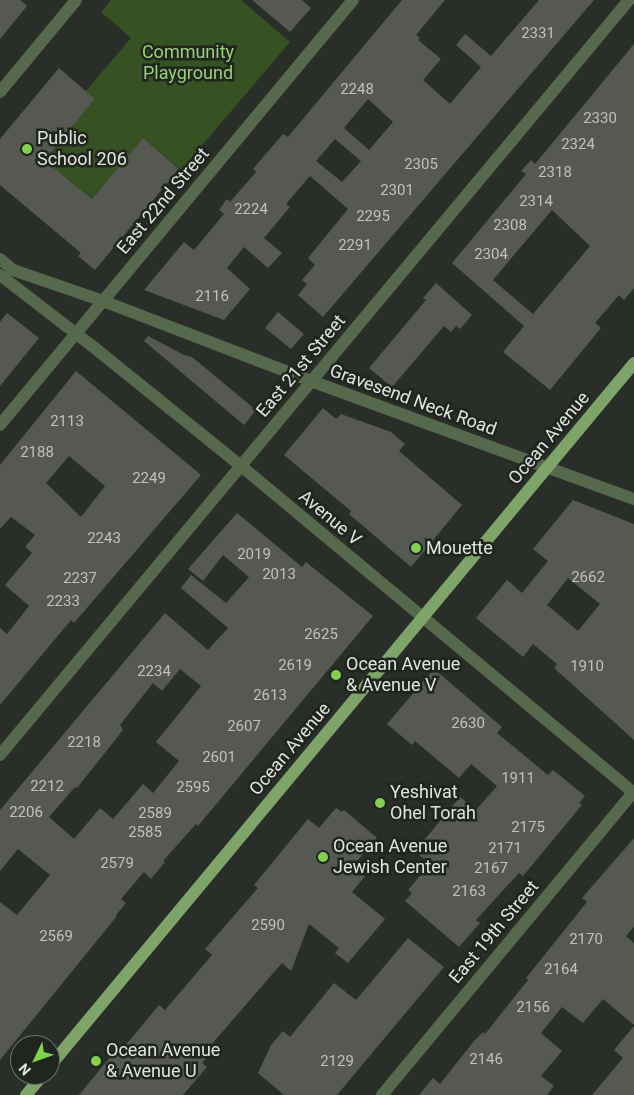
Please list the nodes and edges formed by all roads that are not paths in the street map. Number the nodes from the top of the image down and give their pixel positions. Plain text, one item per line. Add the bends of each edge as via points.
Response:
1 (76, 0) edge
2 (353, 0) edge
3 (629, 0) edge
4 (0, 92) edge
5 (0, 259) edge
6 (0, 276) edge
7 (103, 301) junction
8 (75, 334) junction
9 (634, 363) edge
10 (311, 381) junction
11 (0, 425) edge
12 (241, 466) junction
13 (548, 466) junction
14 (634, 498) edge
15 (422, 618) junction
16 (0, 755) edge
17 (634, 792) edge
18 (60, 1054) edge
19 (34, 1085) edge
20 (26, 1095) edge
21 (382, 1095) edge

1 - 4 street
2 - 7 street, East 22nd Street
3 - 10 street, East 21st Street
5 - 7 street, Gravesend Neck Road via 13,270
6 - 8 street, Avenue V
7 - 8 street, East 22nd Street
7 - 10 street, Gravesend Neck Road
8 - 11 street, East 22nd Street
8 - 12 street, Avenue V
9 - 13 main road, Ocean Avenue
10 - 12 street, East 21st Street
10 - 13 street, Gravesend Neck Road
12 - 15 street, Avenue V
12 - 16 street, East 21st Street
13 - 14 street, Gravesend Neck Road
13 - 15 main road, Ocean Avenue
15 - 17 street, Avenue V
15 - 18 main road, Ocean Avenue
17 - 21 street, East 19th Street
19 - 20 main road

